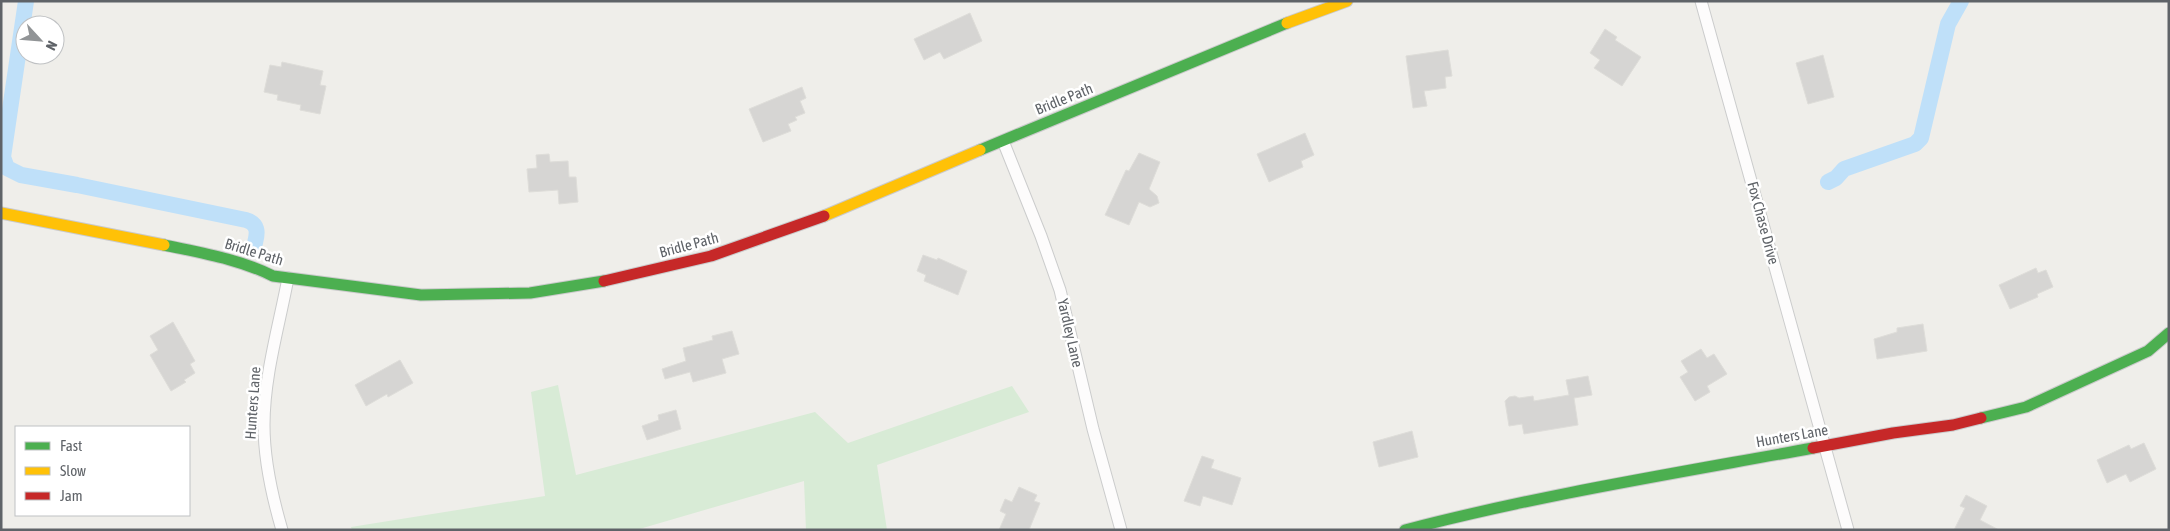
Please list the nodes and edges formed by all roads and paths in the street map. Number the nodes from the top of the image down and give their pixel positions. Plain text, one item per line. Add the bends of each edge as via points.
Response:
1 (1347, 1) edge
2 (1702, 1) edge
3 (1002, 141) junction
4 (1, 213) edge
5 (288, 278) junction
6 (2169, 333) edge
7 (1825, 445) junction
8 (282, 530) edge
9 (1121, 530) edge
10 (1406, 530) edge
11 (1848, 530) edge

1 - 3 street, Bridle Path via 1220,49
2 - 7 street, Fox Chase Drive
3 - 5 street, Bridle Path via 824,216 749,243 680,264 575,287 508,294 421,295
3 - 9 street, Yardley Lane via 1060,290
4 - 5 street, Bridle Path via 213,255
5 - 8 street, Hunters Lane via 268,380 264,424 270,486
6 - 7 street, Hunters Lane via 2148,351 2026,407 1953,426
7 - 10 street, Hunters Lane via 1602,487
7 - 11 street, Fox Chase Drive

